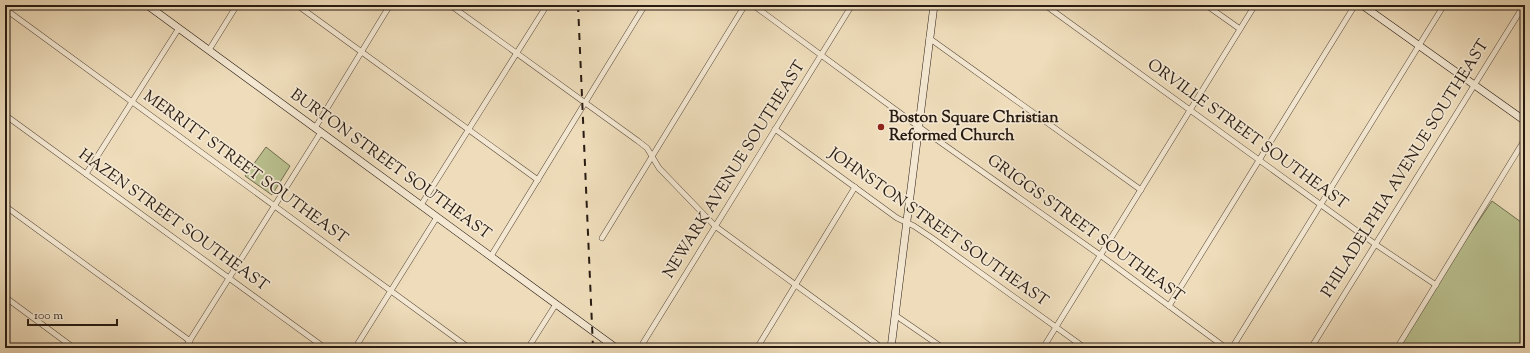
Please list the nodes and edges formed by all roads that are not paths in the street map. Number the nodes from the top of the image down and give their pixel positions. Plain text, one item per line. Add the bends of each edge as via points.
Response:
1 (147, 5) edge
2 (237, 5) edge
3 (297, 5) edge
4 (390, 5) edge
5 (450, 5) edge
6 (547, 5) edge
7 (645, 5) edge
8 (745, 5) edge
9 (753, 5) edge
10 (852, 5) edge
11 (934, 5) edge
12 (1206, 5) edge
13 (1255, 5) edge
14 (1355, 5) edge
15 (1444, 5) edge
16 (1524, 5) edge
17 (1048, 6) edge
18 (1365, 6) edge
19 (5, 9) edge
20 (179, 28) junction
21 (1240, 30) junction
22 (929, 38) junction
23 (1419, 46) junction
24 (209, 50) junction
25 (361, 52) junction
26 (516, 53) junction
27 (822, 54) junction
28 (1473, 85) junction
29 (132, 102) junction
30 (585, 102) junction
31 (1190, 110) junction
32 (5, 115) edge
33 (1525, 121) edge
34 (919, 126) junction
35 (775, 129) junction
36 (318, 130) junction
37 (469, 130) junction
38 (1525, 139) edge
39 (651, 158) junction
40 (1260, 159) junction
41 (86, 174) junction
42 (538, 180) junction
43 (854, 186) junction
44 (1141, 190) junction
45 (1321, 204) junction
46 (421, 205) junction
47 (5, 206) edge
48 (274, 206) junction
49 (437, 217) junction
50 (907, 223) junction
51 (715, 226) junction
52 (602, 238) dead end
53 (1375, 244) junction
54 (1100, 255) junction
55 (491, 256) junction
56 (229, 278) junction
57 (795, 284) junction
58 (1436, 285) junction
59 (391, 290) junction
60 (5, 297) edge
61 (556, 304) junction
62 (1169, 306) junction
63 (895, 315) junction
64 (1056, 326) junction
65 (190, 341) junction
66 (74, 348) edge
67 (185, 348) edge
68 (325, 348) edge
69 (355, 348) edge
70 (469, 348) edge
71 (528, 348) edge
72 (616, 348) edge
73 (640, 348) edge
74 (757, 348) edge
75 (882, 348) edge
76 (891, 348) edge
77 (942, 348) edge
78 (1043, 348) edge
79 (1085, 348) edge
80 (1226, 348) edge
81 (1232, 348) edge
82 (1311, 348) edge
83 (1397, 348) edge

1 - 20 main road, BURTON STREET SOUTHEAST
2 - 24 street
3 - 25 street
4 - 25 street
5 - 26 street
6 - 26 street
7 - 30 street
8 - 39 street
9 - 27 street, GRIGGS STREET SOUTHEAST
10 - 27 street, NEWARK AVENUE SOUTHEAST
11 - 22 main road
12 - 21 street
13 - 21 street
14 - 40 street
15 - 23 street
16 - 28 street, PHILADELPHIA AVENUE SOUTHEAST
17 - 31 street, ORVILLE STREET SOUTHEAST
18 - 23 main road
19 - 29 street, MERRITT STREET SOUTHEAST
20 - 24 main road, BURTON STREET SOUTHEAST
20 - 29 street
21 - 31 street
22 - 34 main road
22 - 44 street
23 - 28 main road
23 - 45 street
24 - 36 main road, BURTON STREET SOUTHEAST
25 - 36 street
25 - 37 street
26 - 30 street
26 - 37 street
27 - 34 street, GRIGGS STREET SOUTHEAST
27 - 35 street, NEWARK AVENUE SOUTHEAST
28 - 33 main road
28 - 53 street, PHILADELPHIA AVENUE SOUTHEAST
29 - 41 street
29 - 48 street, MERRITT STREET SOUTHEAST
30 - 39 street via 647,148
30 - 42 street
31 - 40 street, ORVILLE STREET SOUTHEAST
31 - 44 street
32 - 41 street, HAZEN STREET SOUTHEAST
34 - 50 main road
34 - 54 street, GRIGGS STREET SOUTHEAST
35 - 43 street, JOHNSTON STREET SOUTHEAST
35 - 51 street, NEWARK AVENUE SOUTHEAST
36 - 46 main road, BURTON STREET SOUTHEAST
36 - 48 street
37 - 42 street
37 - 46 street
38 - 58 street
39 - 51 street
39 - 52 street
40 - 45 street, ORVILLE STREET SOUTHEAST
40 - 62 street
41 - 56 street, HAZEN STREET SOUTHEAST
42 - 55 street
43 - 50 street, JOHNSTON STREET SOUTHEAST
43 - 57 street
44 - 54 street
45 - 53 street, ORVILLE STREET SOUTHEAST
45 - 81 street
46 - 49 main road, BURTON STREET SOUTHEAST
47 - 65 street
48 - 56 street
48 - 59 street, MERRITT STREET SOUTHEAST
49 - 55 main road, BURTON STREET SOUTHEAST
49 - 59 street
50 - 63 main road
50 - 64 street, JOHNSTON STREET SOUTHEAST
51 - 57 street
51 - 73 street, NEWARK AVENUE SOUTHEAST
53 - 58 street, ORVILLE STREET SOUTHEAST
53 - 82 street, PHILADELPHIA AVENUE SOUTHEAST
54 - 62 street, GRIGGS STREET SOUTHEAST
54 - 64 street
55 - 61 main road, BURTON STREET SOUTHEAST
56 - 65 street
56 - 68 street, HAZEN STREET SOUTHEAST
57 - 74 street
57 - 75 street
58 - 83 street
59 - 69 street
59 - 70 street, MERRITT STREET SOUTHEAST
60 - 66 street
61 - 71 street
61 - 72 main road, BURTON STREET SOUTHEAST
62 - 80 street, GRIGGS STREET SOUTHEAST
63 - 76 main road
63 - 77 street
64 - 78 street
64 - 79 street, JOHNSTON STREET SOUTHEAST
65 - 67 street

